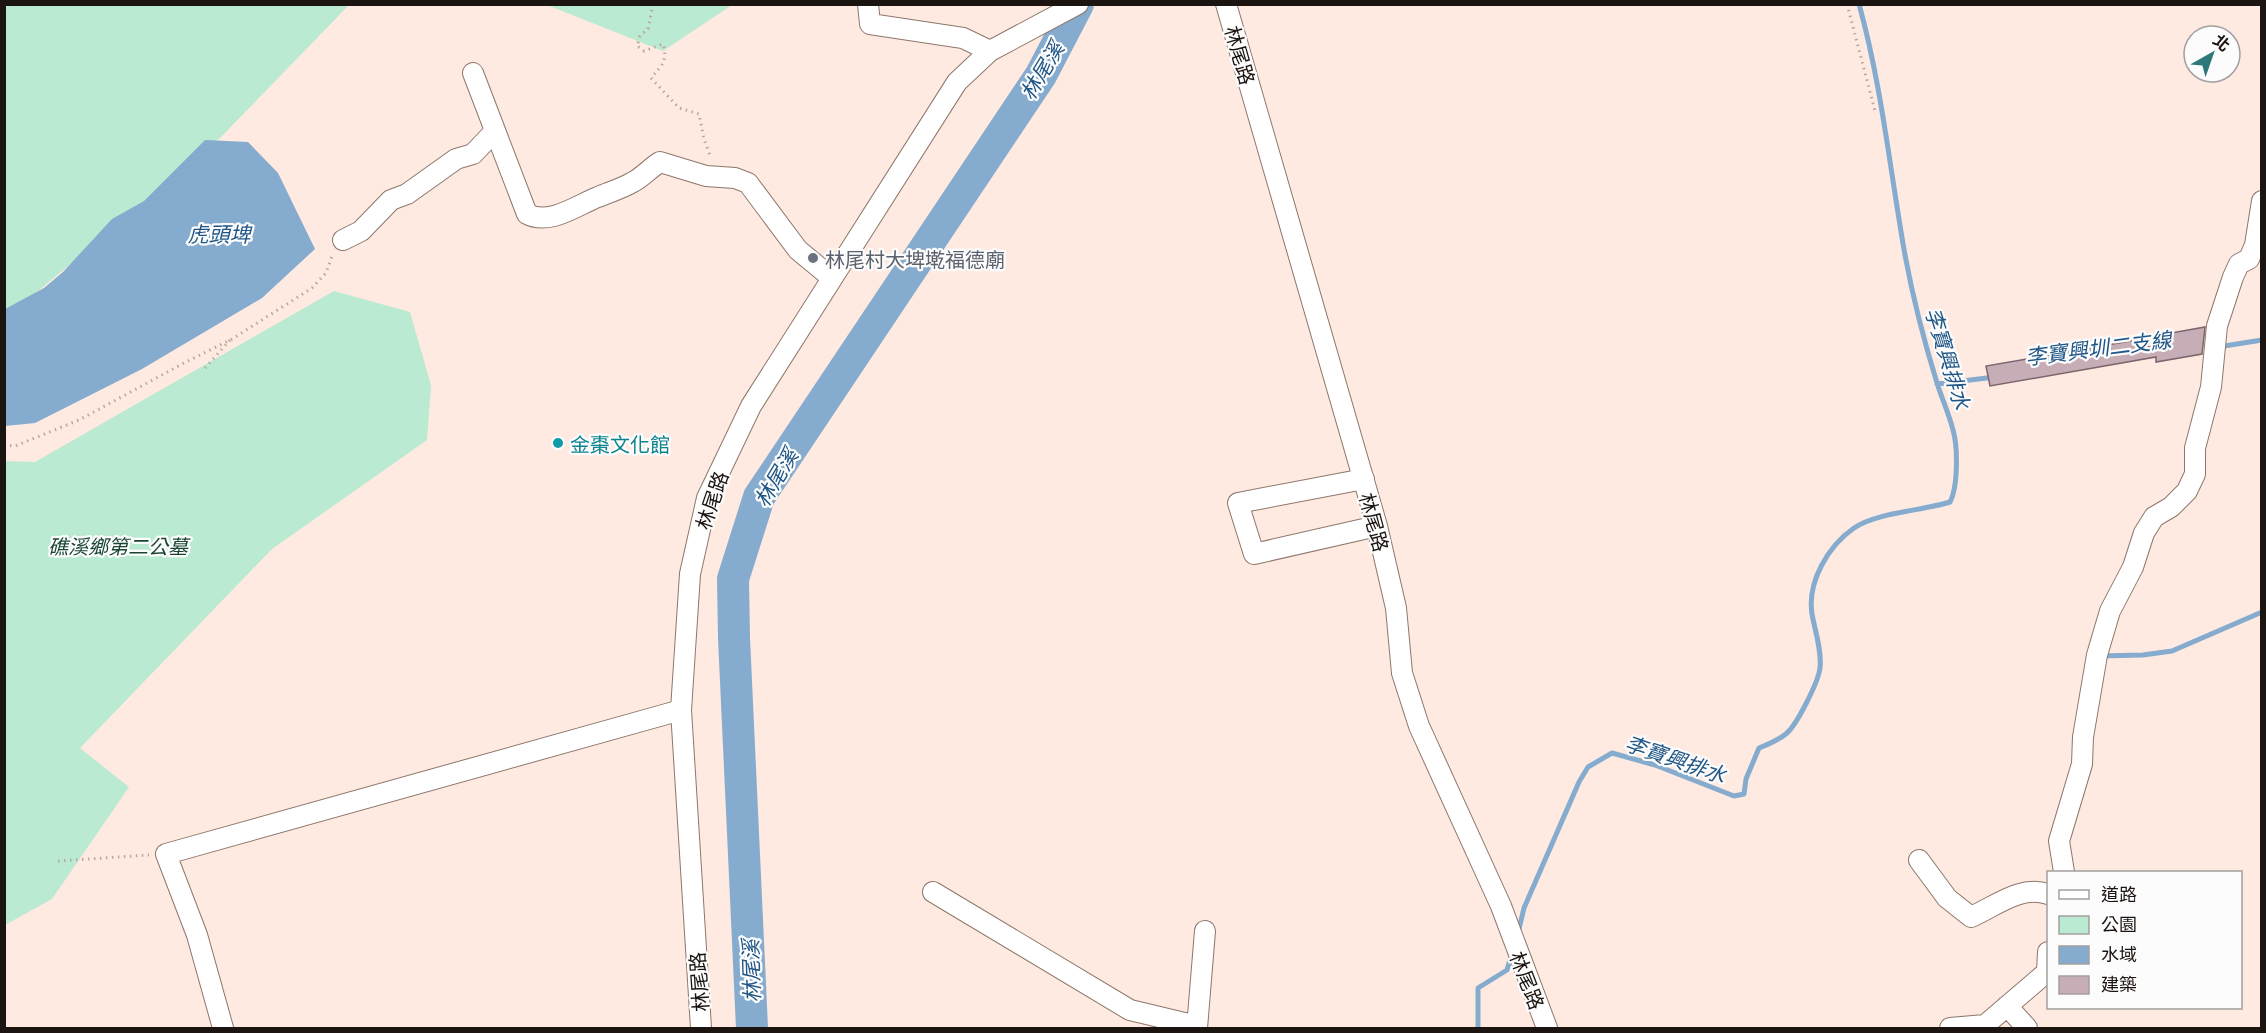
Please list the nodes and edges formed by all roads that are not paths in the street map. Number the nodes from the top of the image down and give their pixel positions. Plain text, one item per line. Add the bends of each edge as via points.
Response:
1 (868, 4) edge
2 (1078, 4) edge
3 (1226, 4) edge
4 (990, 51) junction
5 (473, 73) dead end
6 (494, 132) junction
7 (2262, 201) edge
8 (343, 240) road end
9 (832, 278) junction
10 (1364, 479) junction
11 (1377, 526) junction
12 (681, 710) junction
13 (1919, 860) dead end
14 (2064, 871) edge
15 (933, 892) dead end
16 (2047, 893) edge
17 (1205, 931) dead end
18 (2047, 972) edge
19 (2007, 1006) junction
20 (1197, 1027) edge
21 (222, 1029) edge
22 (701, 1029) edge
23 (1547, 1029) edge
24 (1950, 1029) edge
25 (2027, 1029) edge

1 - 4 street via 870,24 963,38
2 - 4 street, 林尾路
3 - 10 street, 林尾路
4 - 9 street, 林尾路 via 957,82
5 - 6 street
6 - 8 street via 474,154 456,159 407,194 391,200 361,231
6 - 9 street via 527,214 535,218 568,211 634,182 660,162 748,183 798,250
7 - 14 street via 2255,245 2233,276 2217,326 2211,387 2195,448 2195,474 2187,491 2154,517 2144,533 2100,644 2082,764 2059,841
9 - 12 street, 林尾路 via 750,406 707,498 690,574
10 - 11 street, 林尾路
10 - 11 street via 1238,503 1254,554
11 - 23 street, 林尾路 via 1396,608 1402,673 1419,726 1501,906
12 - 21 street via 165,854 197,936
12 - 22 street, 林尾路
13 - 16 street via 1947,898 1971,917 2016,894
15 - 20 street via 1130,1010
17 - 20 street
18 - 19 street
19 - 24 street via 1985,1025
19 - 25 street

